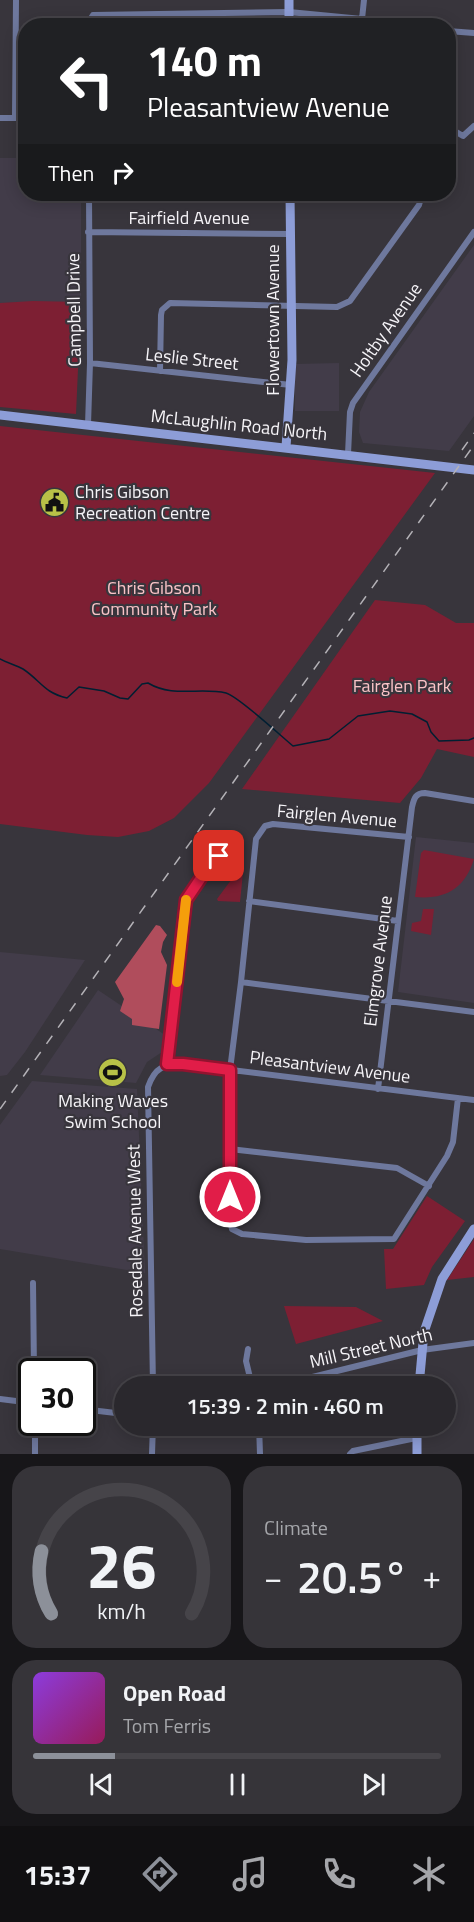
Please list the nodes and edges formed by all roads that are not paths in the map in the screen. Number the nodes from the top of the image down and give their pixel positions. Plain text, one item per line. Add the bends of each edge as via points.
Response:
1 (16, 0) edge
2 (289, 0) edge
3 (364, 0) edge
4 (289, 12) junction
5 (91, 18) edge
6 (289, 18) edge
7 (352, 18) edge
8 (362, 18) edge
9 (456, 32) edge
10 (474, 33) edge
11 (15, 117) junction
12 (18, 117) edge
13 (0, 118) edge
14 (474, 126) edge
15 (456, 132) edge
16 (89, 201) edge
17 (290, 201) edge
18 (420, 201) edge
19 (88, 232) junction
20 (474, 232) edge
21 (290, 234) junction
22 (290, 306) junction
23 (90, 363) junction
24 (160, 370) junction
25 (291, 385) junction
26 (0, 415) edge
27 (88, 425) junction
28 (286, 447) junction
29 (348, 454) junction
30 (474, 470) edge
31 (474, 801) edge
32 (409, 837) junction
33 (233, 852) dead end
34 (249, 901) junction
35 (398, 921) junction
36 (242, 982) junction
37 (388, 1001) junction
38 (474, 1012) edge
39 (167, 1064) junction
40 (230, 1070) junction
41 (378, 1089) junction
42 (458, 1098) junction
43 (474, 1100) edge
44 (230, 1149) junction
45 (429, 1186) junction
46 (474, 1229) edge
47 (33, 1283) dead end
48 (474, 1343) edge
49 (248, 1349) dead end
50 (422, 1350) junction
51 (34, 1358) edge
52 (153, 1376) edge
53 (250, 1376) edge
54 (317, 1376) edge
55 (420, 1376) edge
56 (0, 1400) edge
57 (18, 1402) edge
58 (96, 1411) edge
59 (114, 1413) edge
60 (35, 1436) edge
61 (153, 1436) edge
62 (260, 1436) edge
63 (416, 1438) joint
64 (35, 1454) edge
65 (152, 1454) edge
66 (260, 1454) edge
67 (350, 1454) edge
68 (417, 1454) edge

1 - 11 street
2 - 4 street
3 - 8 street
4 - 5 street
4 - 6 street
4 - 7 street
9 - 10 street
11 - 12 street
11 - 13 street
14 - 15 street via 463,136
16 - 19 street, Campbell Drive
17 - 21 street, Flowertown Avenue
18 - 22 street via 350,301 337,307
19 - 21 street, Fairfield Avenue
19 - 23 street, Campbell Drive
20 - 29 street, Holtby Avenue via 353,403
21 - 22 street, Flowertown Avenue
22 - 24 street via 170,303 161,315
22 - 25 street, Flowertown Avenue
23 - 24 street, Leslie Street
23 - 27 street, Campbell Drive
24 - 25 street, Leslie Street
25 - 28 street, Flowertown Avenue
26 - 27 street, McLaughlin Road North
27 - 28 street, McLaughlin Road North
28 - 29 street, McLaughlin Road North
29 - 30 street, McLaughlin Road North
31 - 32 street, Fairglen Avenue via 420,793 412,807
32 - 34 street, Fairglen Avenue via 265,826 256,838
32 - 35 street, Elmgrove Avenue
33 - 39 street via 213,860 186,900
34 - 35 street
34 - 36 street, Fairglen Avenue
35 - 37 street, Elmgrove Avenue
36 - 37 street
36 - 40 street, Fairglen Avenue
37 - 38 street
37 - 41 street, Elmgrove Avenue
39 - 40 street, Pleasantview Avenue
39 - 52 street, Rosedale Avenue West via 152,1077 148,1087
40 - 41 street, Pleasantview Avenue
40 - 44 street, Fairglen Avenue
41 - 42 street, Pleasantview Avenue
42 - 43 street, Pleasantview Avenue
42 - 45 street via 453,1142
44 - 45 street via 397,1168
44 - 45 street, Fairglen Avenue via 230,1220 232,1229 242,1234 306,1240 394,1239
46 - 50 street via 442,1279
47 - 51 street
48 - 50 street, Mill Street North
49 - 53 street
50 - 54 street, Mill Street North
50 - 55 street
56 - 57 street
58 - 59 street
60 - 64 street
61 - 65 street
62 - 66 street
63 - 67 street
63 - 68 street

